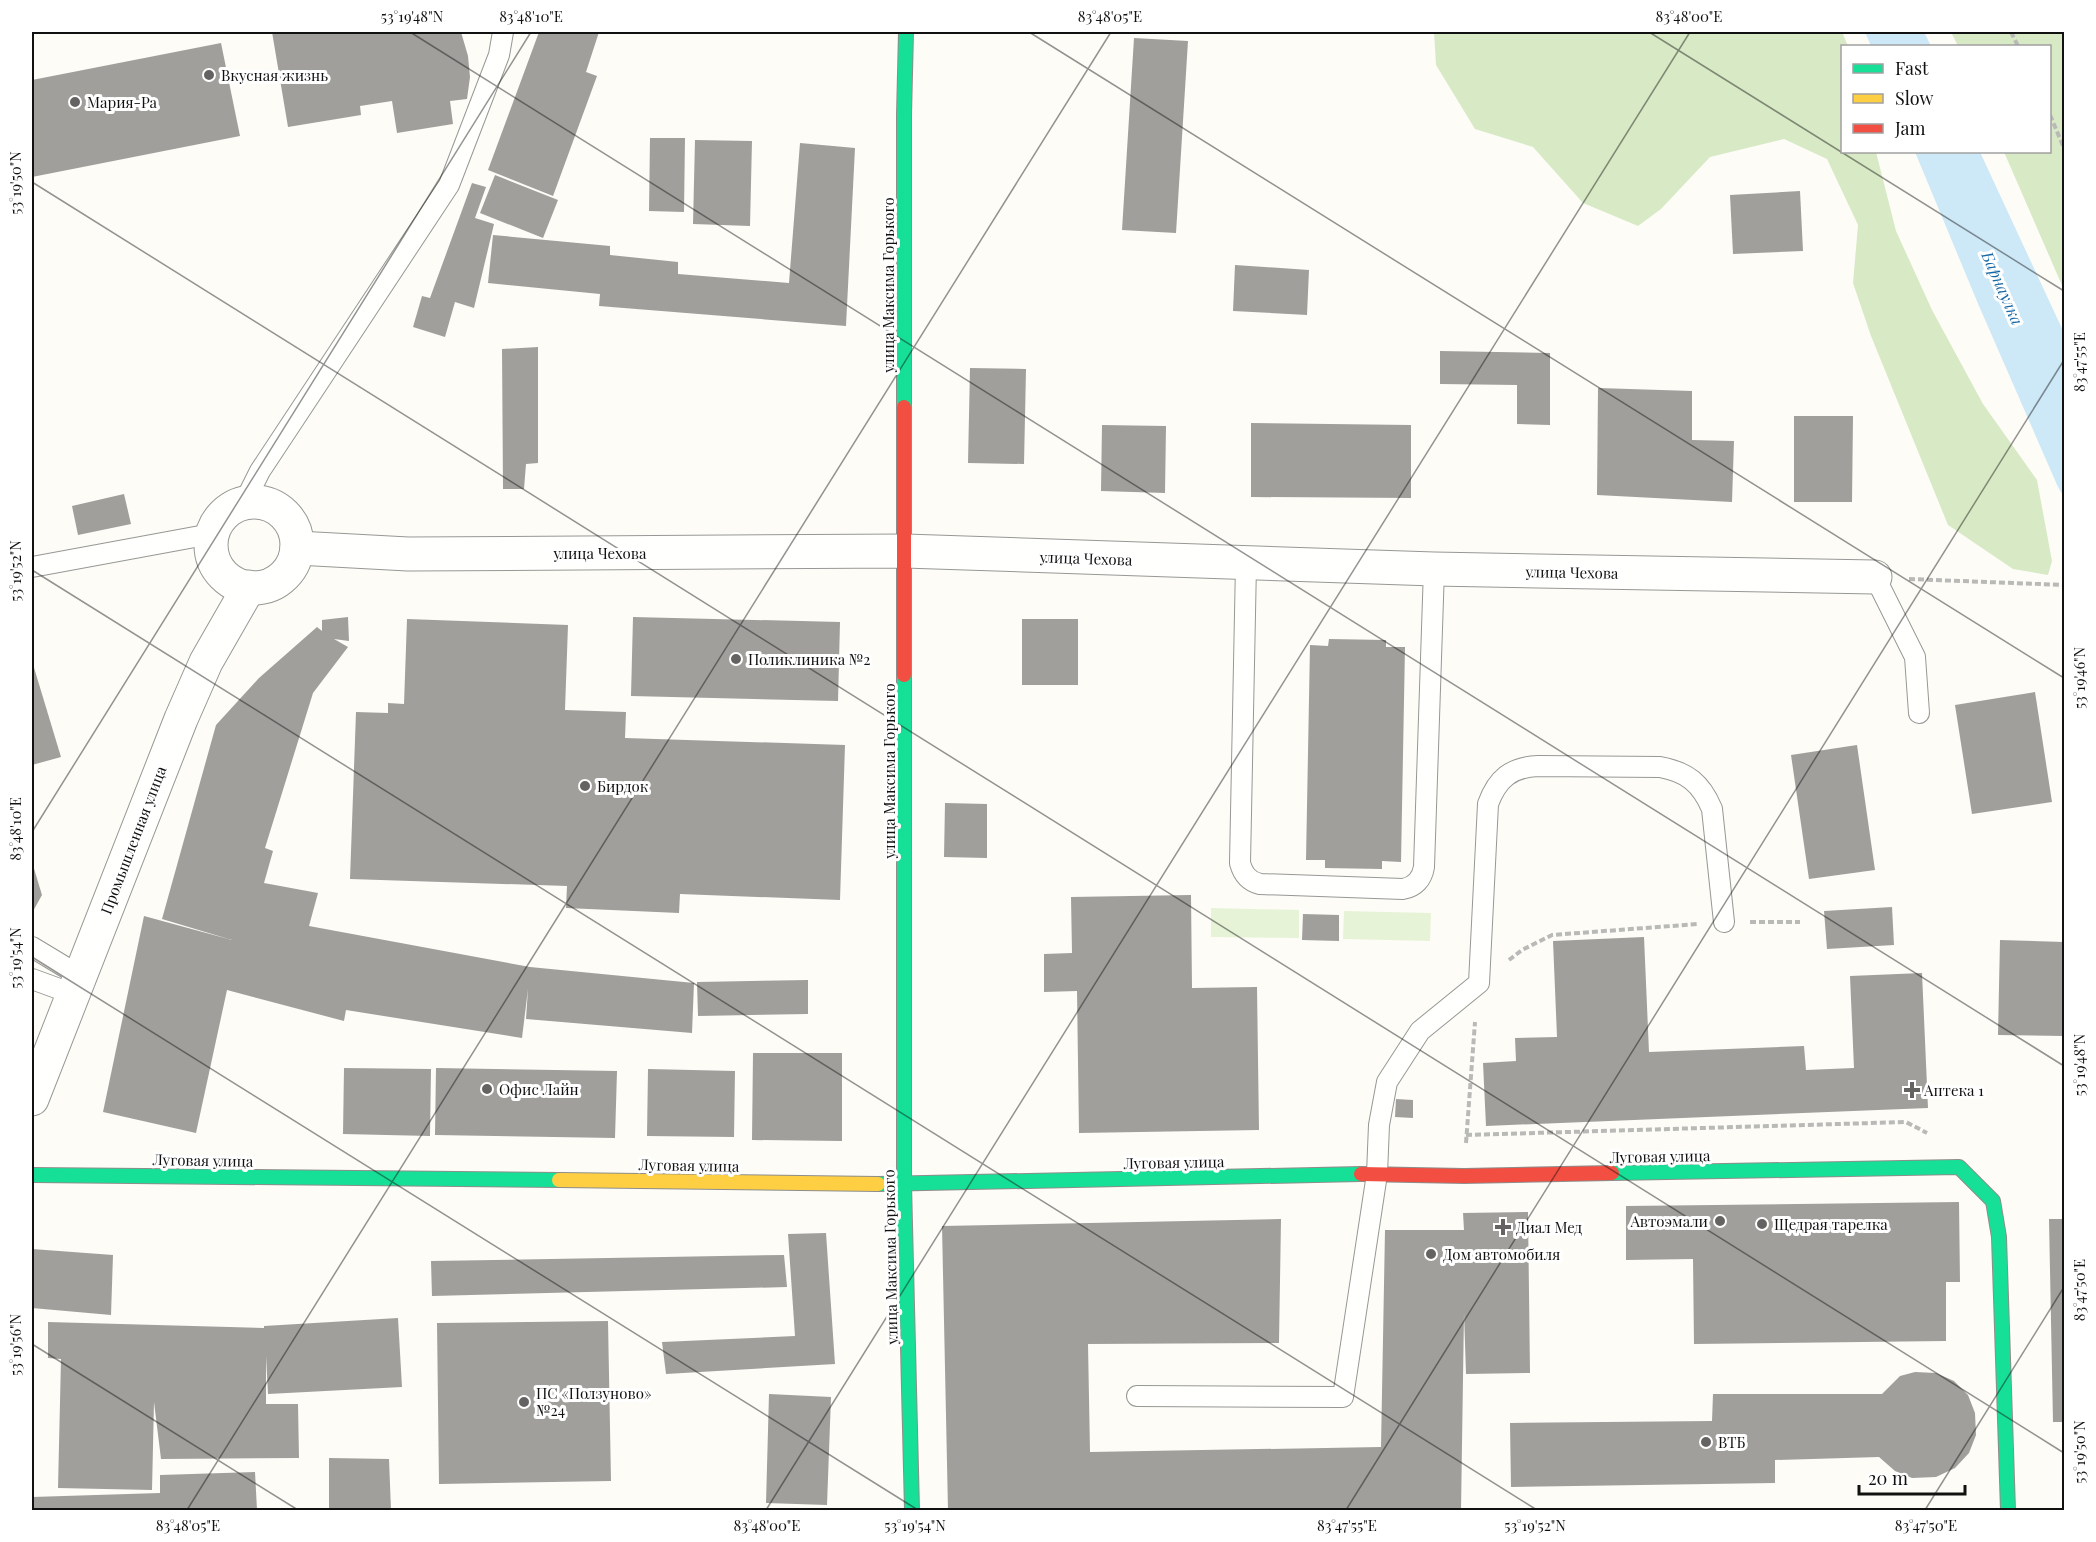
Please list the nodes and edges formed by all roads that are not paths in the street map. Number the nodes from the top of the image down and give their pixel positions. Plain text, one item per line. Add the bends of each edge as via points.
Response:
1 (503, 32) edge
2 (906, 32) edge
3 (244, 503) junction
4 (211, 534) junction
5 (297, 548) junction
6 (906, 551) junction
7 (1246, 564) junction
8 (32, 567) edge
9 (1434, 569) junction
10 (1875, 577) joint
11 (249, 587) junction
12 (1919, 714) dead end
13 (1724, 922) road end
14 (32, 947) edge
15 (32, 979) edge
16 (77, 985) junction
17 (32, 1100) edge
18 (1377, 1174) junction
19 (32, 1175) edge
20 (904, 1184) junction
21 (1137, 1396) dead end
22 (912, 1510) edge
23 (2008, 1510) edge

1 - 3 lane via 499,55 449,185 260,471
2 - 6 street, улица Максима Горького
3 - 4 street via 227,511
3 - 5 street via 257,502 280,511 289,520
4 - 8 lane
4 - 11 street via 217,567 236,584
5 - 6 street, улица Чехова via 408,554
5 - 11 street via 288,571 277,581 264,587
6 - 7 street, улица Чехова
6 - 20 street, улица Максима Горького
7 - 9 street, улица Чехова
7 - 9 lane via 1242,869 1246,877 1260,884 1391,889 1410,888 1423,874
9 - 10 street, улица Чехова
10 - 12 lane via 1915,657
11 - 16 street, Промышленная улица via 193,691
13 - 18 lane via 1712,809 1694,780 1660,767 1524,767 1505,776 1488,804 1479,983 1420,1031 1387,1082 1379,1125
14 - 16 lane
15 - 16 lane
16 - 17 street, Промышленная улица
18 - 20 street, Луговая улица
18 - 21 lane via 1343,1397
18 - 23 street, Луговая улица via 1464,1176 1959,1167 1993,1201 1999,1237
19 - 20 street, Луговая улица
20 - 22 street, улица Максима Горького

